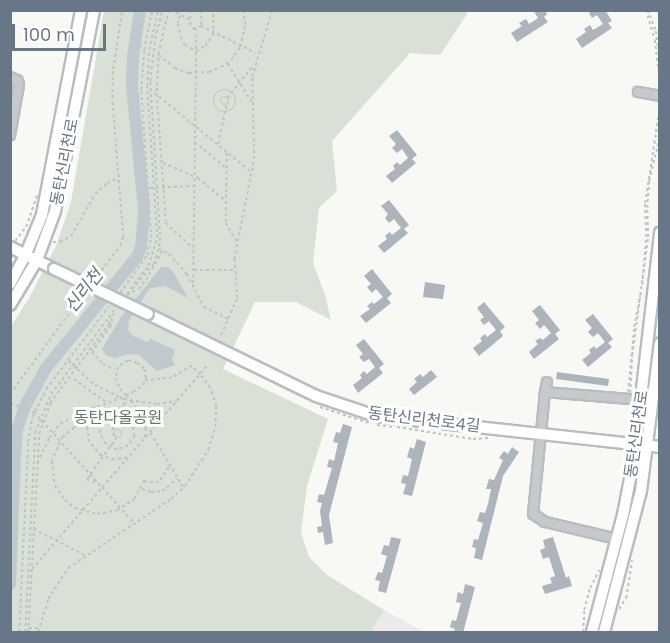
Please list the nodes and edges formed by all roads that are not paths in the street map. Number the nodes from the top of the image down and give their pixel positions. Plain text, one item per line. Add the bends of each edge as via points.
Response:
1 (81, 10) edge
2 (94, 10) edge
3 (10, 77) edge
4 (638, 92) dead end
5 (660, 96) edge
6 (10, 135) edge
7 (660, 232) edge
8 (10, 246) edge
9 (26, 254) junction
10 (37, 260) junction
11 (10, 284) edge
12 (10, 305) edge
13 (660, 344) edge
14 (546, 382) dead end
15 (545, 392) junction
16 (642, 400) junction
17 (540, 434) junction
18 (636, 444) junction
19 (654, 447) edge
20 (617, 539) junction
21 (592, 633) edge
22 (604, 633) edge

1 - 9 main road, 동탄신리천로 via 48,191
2 - 10 main road, 동탄신리천로 via 59,199
3 - 6 street via 19,85
4 - 5 street
7 - 16 main road, 동탄신리천로
8 - 9 main road, 동탄신리천로4길
9 - 10 main road, 동탄신리천로4길
9 - 11 main road, 동탄신리천로
10 - 12 main road, 동탄신리천로
10 - 17 main road, 동탄신리천로4길, bridge via 352,410
13 - 19 main road, 동탄신리천로
14 - 15 street
15 - 16 street
15 - 17 street
16 - 18 main road, 동탄신리천로
17 - 18 main road, 동탄신리천로4길
17 - 20 street via 533,514 545,522
18 - 19 main road, 동탄신리천로4길
18 - 20 main road, 동탄신리천로
19 - 22 main road, 동탄신리천로
20 - 21 main road, 동탄신리천로

